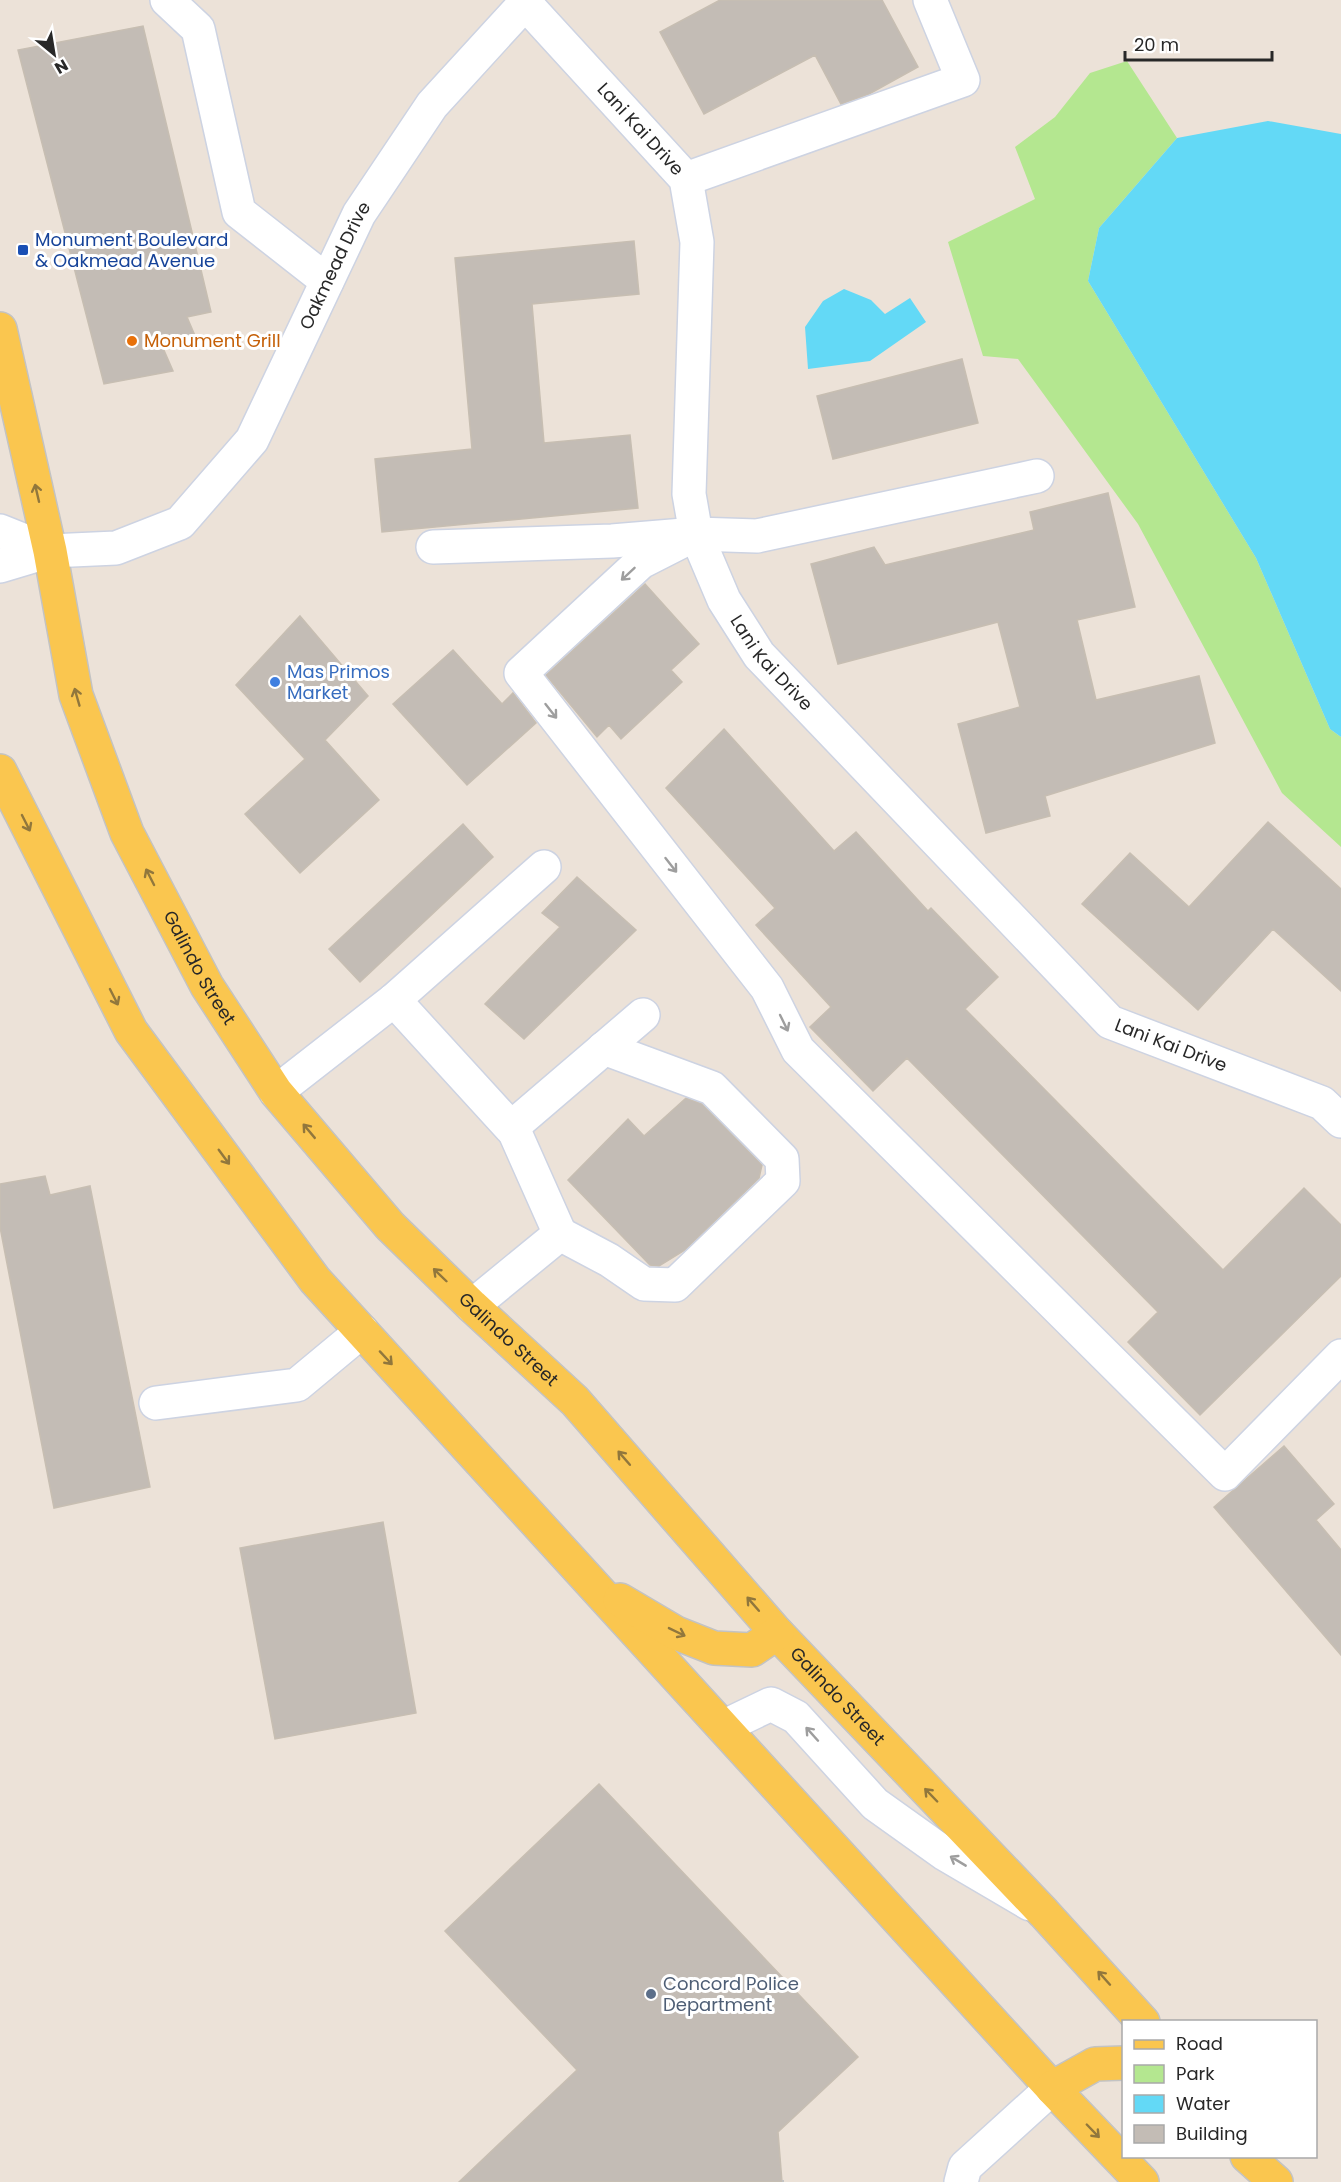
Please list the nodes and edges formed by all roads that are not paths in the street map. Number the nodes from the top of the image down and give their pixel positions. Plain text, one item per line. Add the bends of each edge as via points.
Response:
1 (167, 0) edge
2 (930, 0) edge
3 (526, 1) edge
4 (686, 178) junction
5 (327, 281) junction
6 (0, 329) edge
7 (1037, 476) dead end
8 (0, 531) edge
9 (696, 534) junction
10 (433, 548) dead end
11 (50, 550) junction
12 (0, 566) edge
13 (0, 771) edge
14 (544, 867) dead end
15 (394, 1000) junction
16 (643, 1015) dead end
17 (604, 1048) junction
18 (276, 1092) junction
19 (1341, 1121) edge
20 (512, 1126) junction
21 (560, 1234) junction
22 (472, 1306) junction
23 (362, 1331) junction
24 (1341, 1356) edge
25 (156, 1403) dead end
26 (590, 1582) junction
27 (777, 1632) junction
28 (723, 1727) junction
29 (1044, 1913) junction
30 (1141, 2020) edge
31 (1122, 2063) edge
32 (1052, 2088) junction
33 (1248, 2158) edge
34 (1266, 2158) edge
35 (961, 2182) edge
36 (1142, 2182) edge
37 (1276, 2182) edge
38 (1288, 2182) edge

1 - 5 street via 198,29 239,212
2 - 4 street via 963,80
3 - 4 street, Lani Kai Drive
3 - 5 street, Oakmead Drive via 432,105 359,214
4 - 9 street, Lani Kai Drive via 697,242 689,494
5 - 11 street, Oakmead Drive via 252,440 180,523 116,548
11 -> 6 main road, Galindo Street
7 - 9 street via 757,536
8 - 11 street
9 - 10 street
9 - 19 street, Lani Kai Drive via 724,600 759,655 1110,1022 1322,1102
9 -> 24 street via 641,562 520,673 767,988 798,1050 1225,1474
11 - 12 street
18 -> 11 main road, Galindo Street via 207,986 127,833 76,695
13 -> 23 main road via 131,1031 315,1280
14 - 15 street
15 - 18 street
15 - 20 street
16 - 17 street
17 - 20 street
17 - 21 street via 712,1088 782,1159 783,1182 675,1286 644,1284
22 -> 18 main road, Galindo Street via 390,1226
20 - 21 street
21 - 22 street
27 -> 22 main road, Galindo Street via 574,1401
23 - 25 street via 297,1385
23 -> 26 main road
26 -> 27 main road via 676,1633 714,1648 752,1650
26 - 28 main road
29 -> 27 main road, Galindo Street
29 -> 28 street via 945,1854 874,1804 796,1717 771,1704
28 - 32 main road
30 -> 29 main road, Galindo Street
31 - 32 main road via 1095,2064
32 - 35 street via 965,2167
32 -> 36 main road
33 - 37 main road
34 - 38 main road

